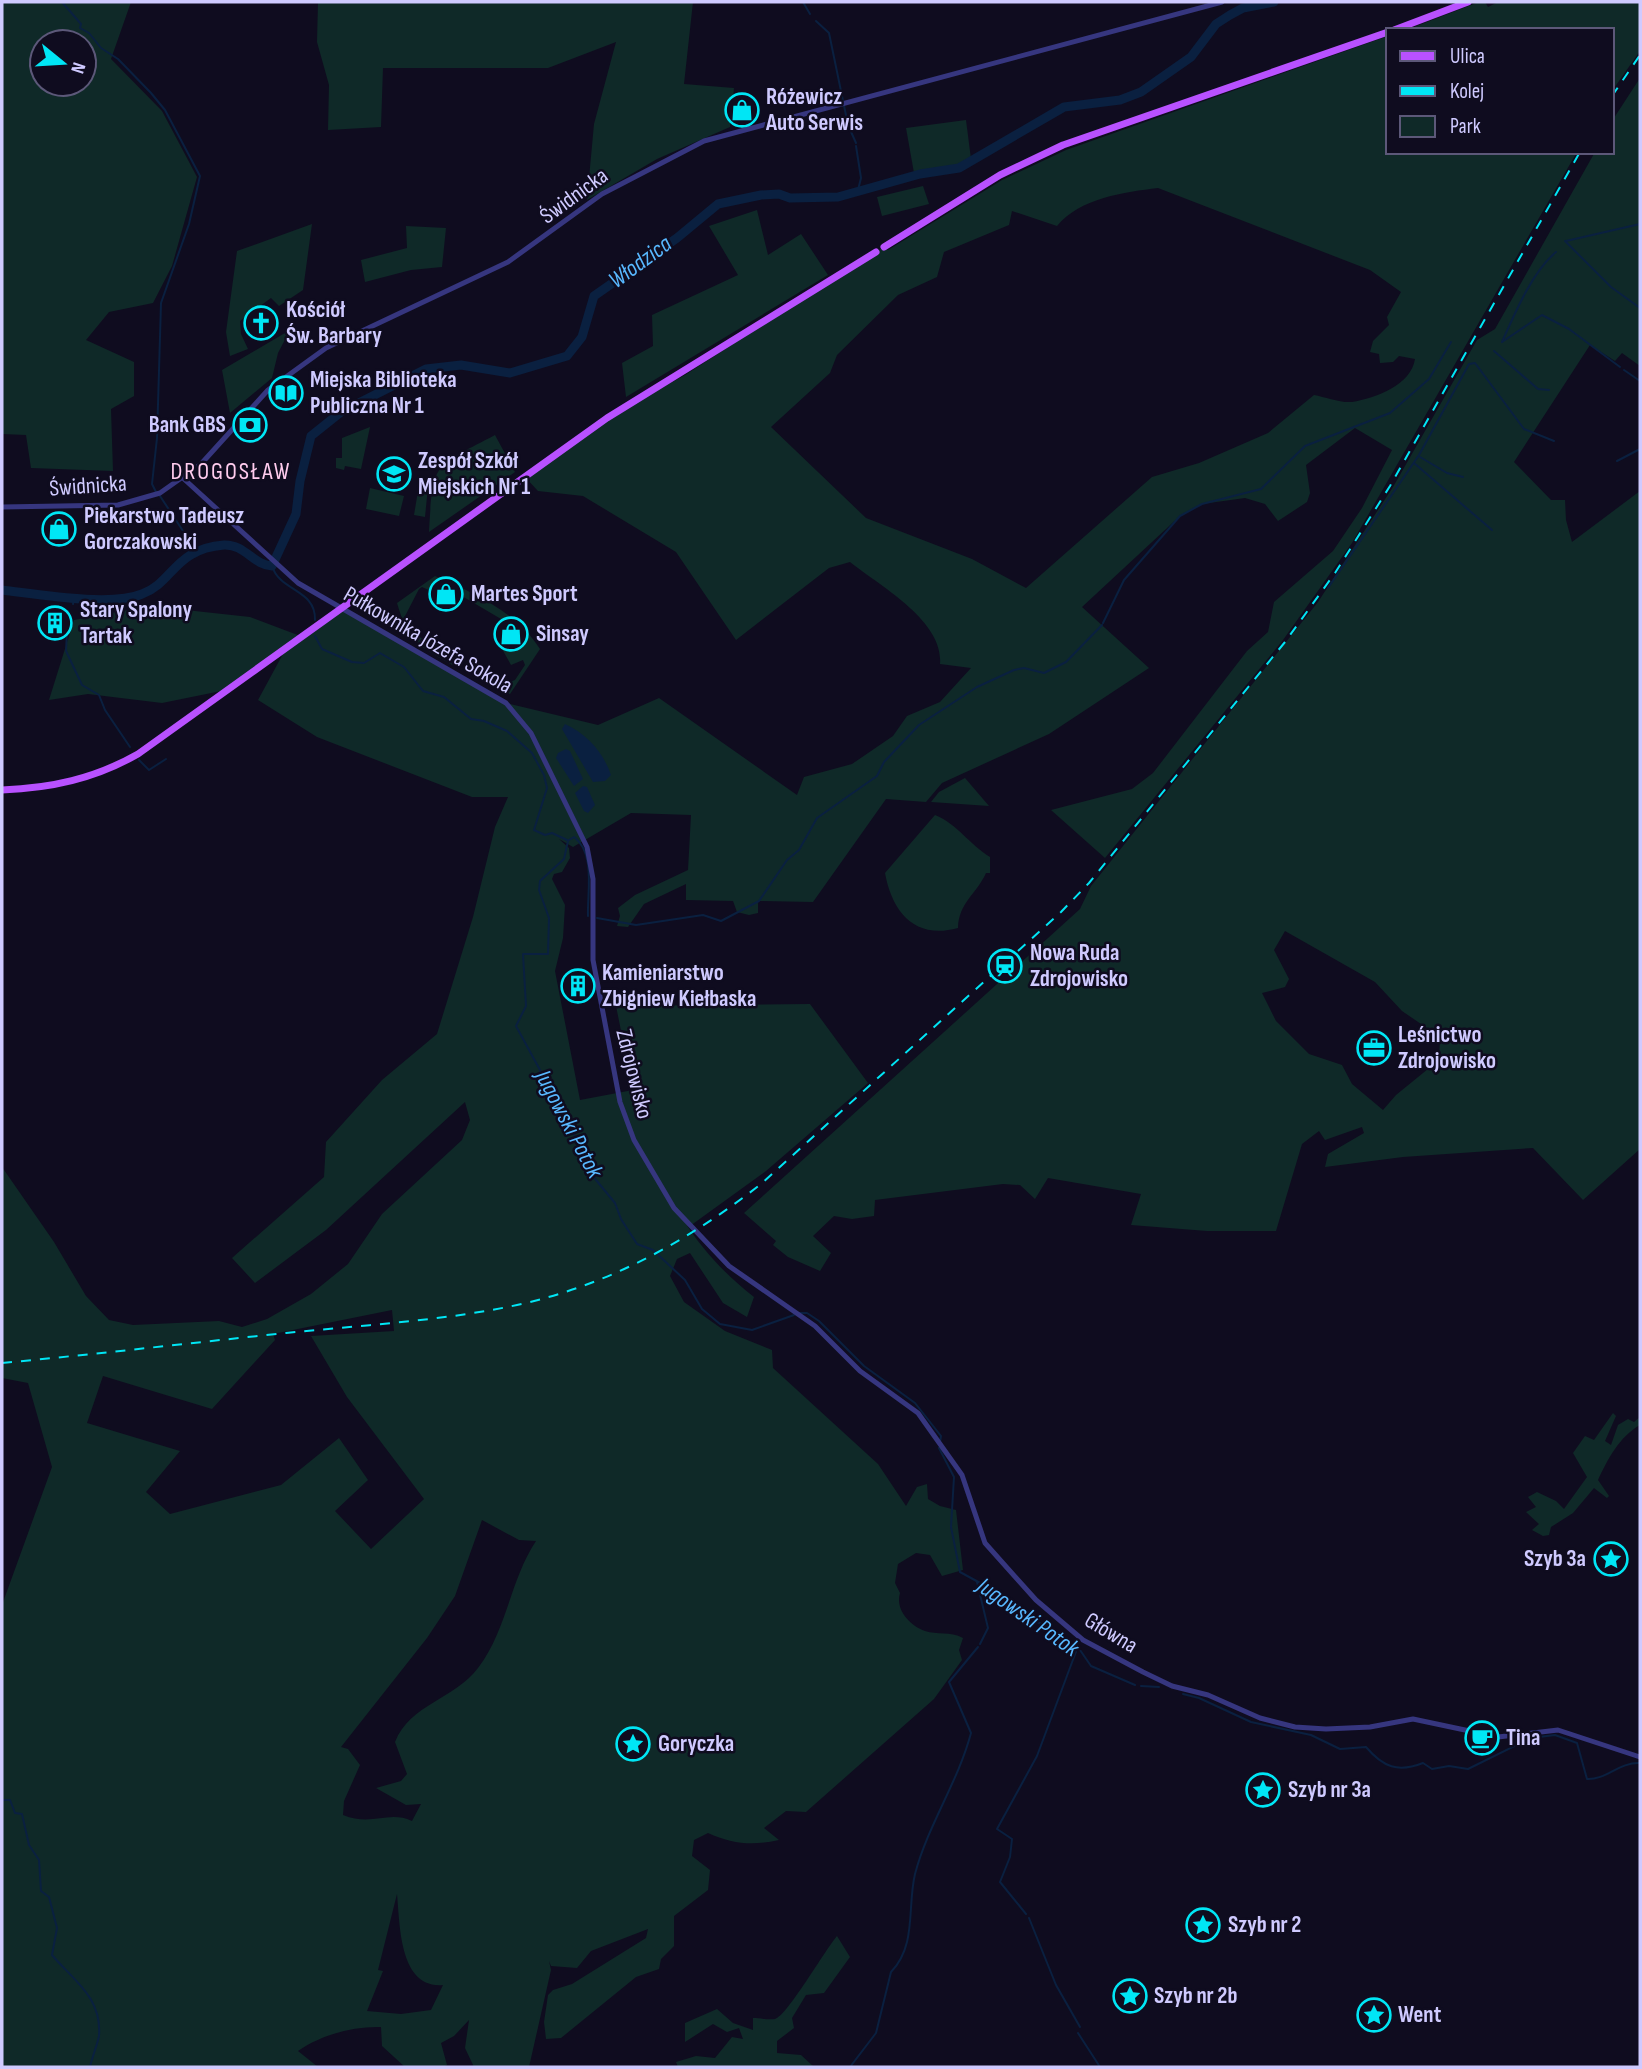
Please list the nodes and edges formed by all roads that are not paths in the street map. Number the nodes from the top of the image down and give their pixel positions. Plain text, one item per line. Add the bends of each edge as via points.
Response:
1 (1222, 2) edge
2 (1468, 2) edge
3 (1399, 28) edge
4 (1386, 33) edge
5 (884, 247) dead end
6 (876, 252) dead end
7 (184, 479) junction
8 (2, 507) edge
9 (341, 609) junction
10 (2, 790) edge
11 (593, 960) joint
12 (715, 1254) joint
13 (1640, 1757) edge

1 - 7 street, Świdnicka via 731,132 683,151 602,194 508,262 326,348 268,390
2 - 3 main road
4 - 5 main road via 1063,145 1000,175
6 - 9 main road via 607,418
7 - 8 street, Świdnicka via 158,494 118,505
7 - 9 street, Pułkownika Józefa Sokola via 298,583
9 - 10 main road via 126,761 70,782
9 - 11 street, Pułkownika Józefa Sokola via 506,703 524,720 587,847 593,879
11 - 12 street, Zdrojowisko via 626,1122 674,1208
12 - 13 street, Główna via 911,1407 962,1475 985,1543 1007,1571 1083,1640 1163,1682 1296,1727 1370,1727 1405,1718 1498,1737 1558,1730

